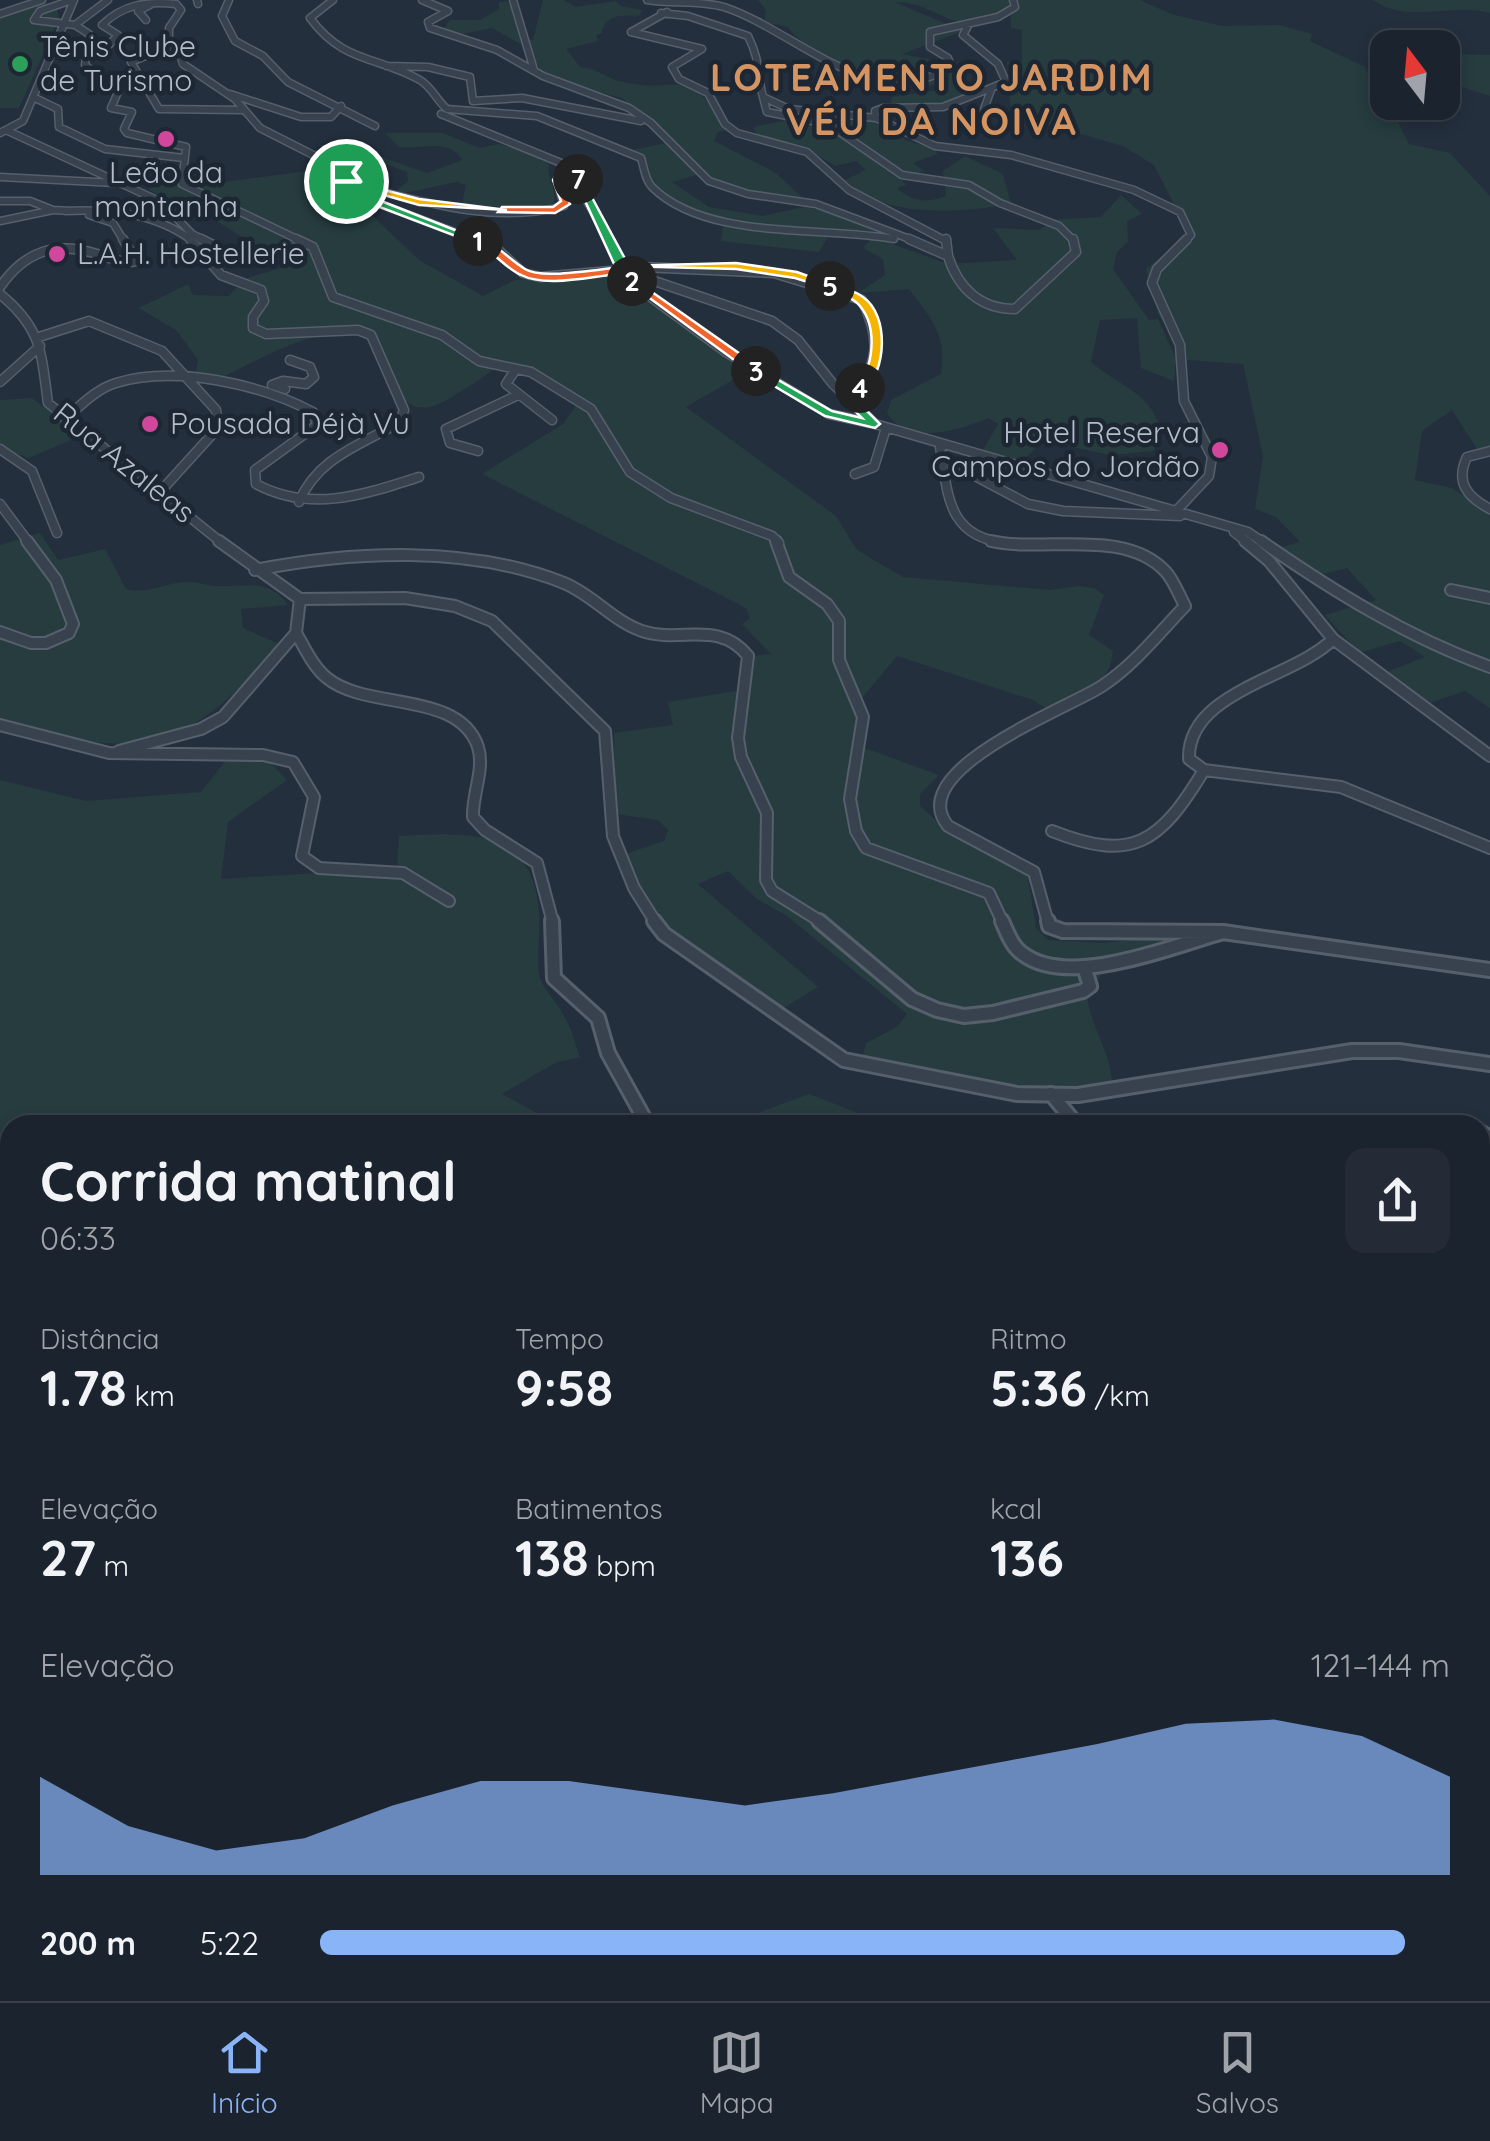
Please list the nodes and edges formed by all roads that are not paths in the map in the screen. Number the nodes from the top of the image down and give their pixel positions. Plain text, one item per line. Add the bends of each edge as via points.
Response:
1 (42, 0) edge
2 (73, 0) edge
3 (108, 0) edge
4 (229, 0) edge
5 (333, 0) edge
6 (422, 0) edge
7 (513, 0) edge
8 (1012, 0) edge
9 (56, 1) edge
10 (158, 1) edge
11 (648, 1) edge
12 (680, 9) dead end
13 (0, 10) edge
14 (66, 10) junction
15 (661, 13) junction
16 (16, 16) dead end
17 (33, 17) junction
18 (146, 20) dead end
19 (978, 21) junction
20 (65, 22) junction
21 (75, 24) junction
22 (170, 46) junction
23 (90, 52) junction
24 (382, 66) junction
25 (534, 70) junction
26 (422, 84) junction
27 (991, 90) junction
28 (226, 92) junction
29 (33, 96) junction
30 (763, 97) junction
31 (340, 106) junction
32 (244, 110) junction
33 (876, 118) junction
34 (980, 120) dead end
35 (653, 124) junction
36 (374, 126) dead end
37 (4, 132) edge
38 (184, 158) junction
39 (566, 165) junction
40 (0, 177) edge
41 (346, 181) junction
42 (124, 183) junction
43 (0, 201) edge
44 (53, 210) junction
45 (65, 210) junction
46 (0, 221) edge
47 (213, 244) dead end
48 (948, 259) junction
49 (621, 268) junction
50 (0, 290) edge
51 (39, 342) junction
52 (290, 360) dead end
53 (516, 368) junction
54 (0, 382) edge
55 (186, 382) junction
56 (281, 395) junction
57 (518, 395) junction
58 (848, 399) junction
59 (64, 418) junction
60 (552, 420) dead end
61 (875, 424) junction
62 (886, 428) junction
63 (940, 447) junction
64 (0, 450) edge
65 (478, 451) dead end
66 (1490, 451) edge
67 (943, 459) junction
68 (855, 474) dead end
69 (419, 477) dead end
70 (159, 493) junction
71 (299, 502) junction
72 (0, 504) edge
73 (1490, 509) edge
74 (1177, 510) junction
75 (1194, 516) junction
76 (1226, 526) junction
77 (57, 533) dead end
78 (255, 570) junction
79 (1451, 590) dead end
80 (1490, 598) edge
81 (300, 600) junction
82 (0, 632) edge
83 (296, 633) junction
84 (1333, 639) junction
85 (1490, 667) edge
86 (0, 724) edge
87 (109, 753) junction
88 (1490, 756) edge
89 (1204, 770) junction
90 (1052, 832) dead end
91 (1490, 848) edge
92 (449, 900) dead end
93 (1223, 932) junction
94 (1084, 966) junction
95 (1490, 970) edge
96 (1490, 1064) edge
97 (1051, 1094) junction
98 (642, 1115) edge
99 (1069, 1115) edge

1 - 13 street
2 - 9 street
2 - 14 street
3 - 21 street
4 - 31 street via 222,16 236,41 288,82
5 - 24 street via 310,21 354,60
6 - 25 street via 448,11 428,22 430,28
7 - 25 street
8 - 19 street via 1009,13
9 - 14 street
9 - 17 street
10 - 18 street via 138,11
10 - 22 street via 180,10 169,28
10 - 23 street via 108,18 102,26 118,34 115,40
11 - 19 street via 721,6 776,28 852,72 899,85 938,80 951,66 930,48 930,32
12 - 15 street
14 - 20 street
15 - 30 street via 748,36 761,63
15 - 48 street via 632,32 702,50 676,62 674,74 708,93 737,134 819,159 849,190 946,238
16 - 17 street
17 - 20 street
19 - 27 street via 965,26 963,35 1007,78
20 - 21 street
20 - 29 street
21 - 23 street via 88,34
22 - 28 street via 184,64
22 - 32 street via 130,62 160,109
23 - 38 street via 85,65 118,92 109,105 134,115 127,133 180,143
24 - 26 street
24 - 35 street via 424,65 470,77 473,101 482,104 522,98
25 - 35 street
26 - 39 street via 438,113
26 - 48 street via 452,111 534,117 624,149 641,158 649,185 690,212 790,232 884,235
27 - 33 street via 943,107 879,109
27 - 34 street
28 - 31 street via 312,119 329,118
28 - 32 street
29 - 37 street via 23,120
29 - 38 street via 58,109 59,127 105,149
30 - 33 street via 789,108
30 - 48 street via 767,112 828,124 902,175 968,184 1060,226 1076,252 1016,309 1002,310 979,302
31 - 36 street
32 - 41 street via 260,128 326,160
33 - 74 street via 920,142 1011,155 1134,190 1180,212 1191,235 1152,283 1175,325 1184,401 1210,448 1212,466
35 - 48 street via 709,181 865,218
37 - 42 street
38 - 53 street via 182,184 313,246 333,297 442,335 479,361
39 - 41 street via 557,180 564,206 540,213 419,202
39 - 49 street via 601,219
40 - 42 street
41 - 49 street via 401,214 496,248 523,273
42 - 47 street
43 - 44 street via 30,201
44 - 45 street
44 - 46 street
45 - 50 street via 113,222 136,260 35,252 17,260
45 - 71 street via 124,210 165,221 212,259 221,275 261,290 264,302 252,316 253,328 266,334 371,335 404,410 400,422 321,464 306,479
49 - 58 street via 772,321 798,340
49 - 58 street via 736,266 797,275 862,300 874,322 876,355 870,380
49 - 61 street via 648,296 782,386 829,414
50 - 51 street
51 - 54 street
51 - 55 street via 89,321 162,351
51 - 59 street, Rua Azaleas via 44,397
52 - 56 street via 310,367 314,377 306,384 274,383 286,390
53 - 57 street via 506,382
53 - 94 street via 591,409 630,472 671,498 772,536 789,577 832,608 840,624 838,660 863,718 846,801 866,848 976,886 997,904 1023,956 1043,966
55 - 56 street
55 - 59 street via 136,379 112,385
55 - 70 street via 216,410 218,428
56 - 71 street via 314,412 317,425 252,478 275,497
57 - 60 street
57 - 65 street via 461,416 446,429 450,443
58 - 61 street
59 - 70 street, Rua Azaleas
61 - 62 street
62 - 63 street
62 - 68 street via 874,467
63 - 67 street
63 - 74 street
64 - 77 street via 32,472
66 - 73 street via 1467,456 1458,474 1460,484
67 - 75 street via 1028,504
67 - 93 street via 946,499 985,538 1010,546 1115,545 1137,552 1178,584 1185,606 1103,686 960,766 941,790 937,808 944,824 1034,872 1049,926
69 - 71 street via 361,496
70 - 78 street, Rua Azaleas
72 - 82 street via 56,580 74,624 46,642
74 - 75 street
75 - 76 street
76 - 84 street via 1269,561
76 - 85 street via 1266,542 1362,609
78 - 81 street, Rua Azaleas
78 - 94 street via 318,558 488,562 580,589 650,633 728,636 748,656 738,738 768,813 766,880 772,891 822,922 912,999 936,1010 993,1014 1083,991 1091,979
79 - 80 street
81 - 83 street
81 - 97 street via 406,598 492,621 605,731 612,828 636,896 664,934 822,1049 844,1060 1017,1094
83 - 87 street via 223,717
83 - 98 street via 327,678 378,701 450,716 476,741 473,817 536,863 554,928 554,978 598,1018 608,1053
84 - 88 street
84 - 89 street via 1299,668 1238,690 1192,736 1190,759
86 - 87 street
87 - 92 street via 263,755 293,762 314,794 316,818 302,856 308,862 403,873
89 - 90 street via 1140,846 1116,849
89 - 91 street via 1341,787
93 - 94 street
93 - 95 street
96 - 97 street via 1352,1050
97 - 99 street

